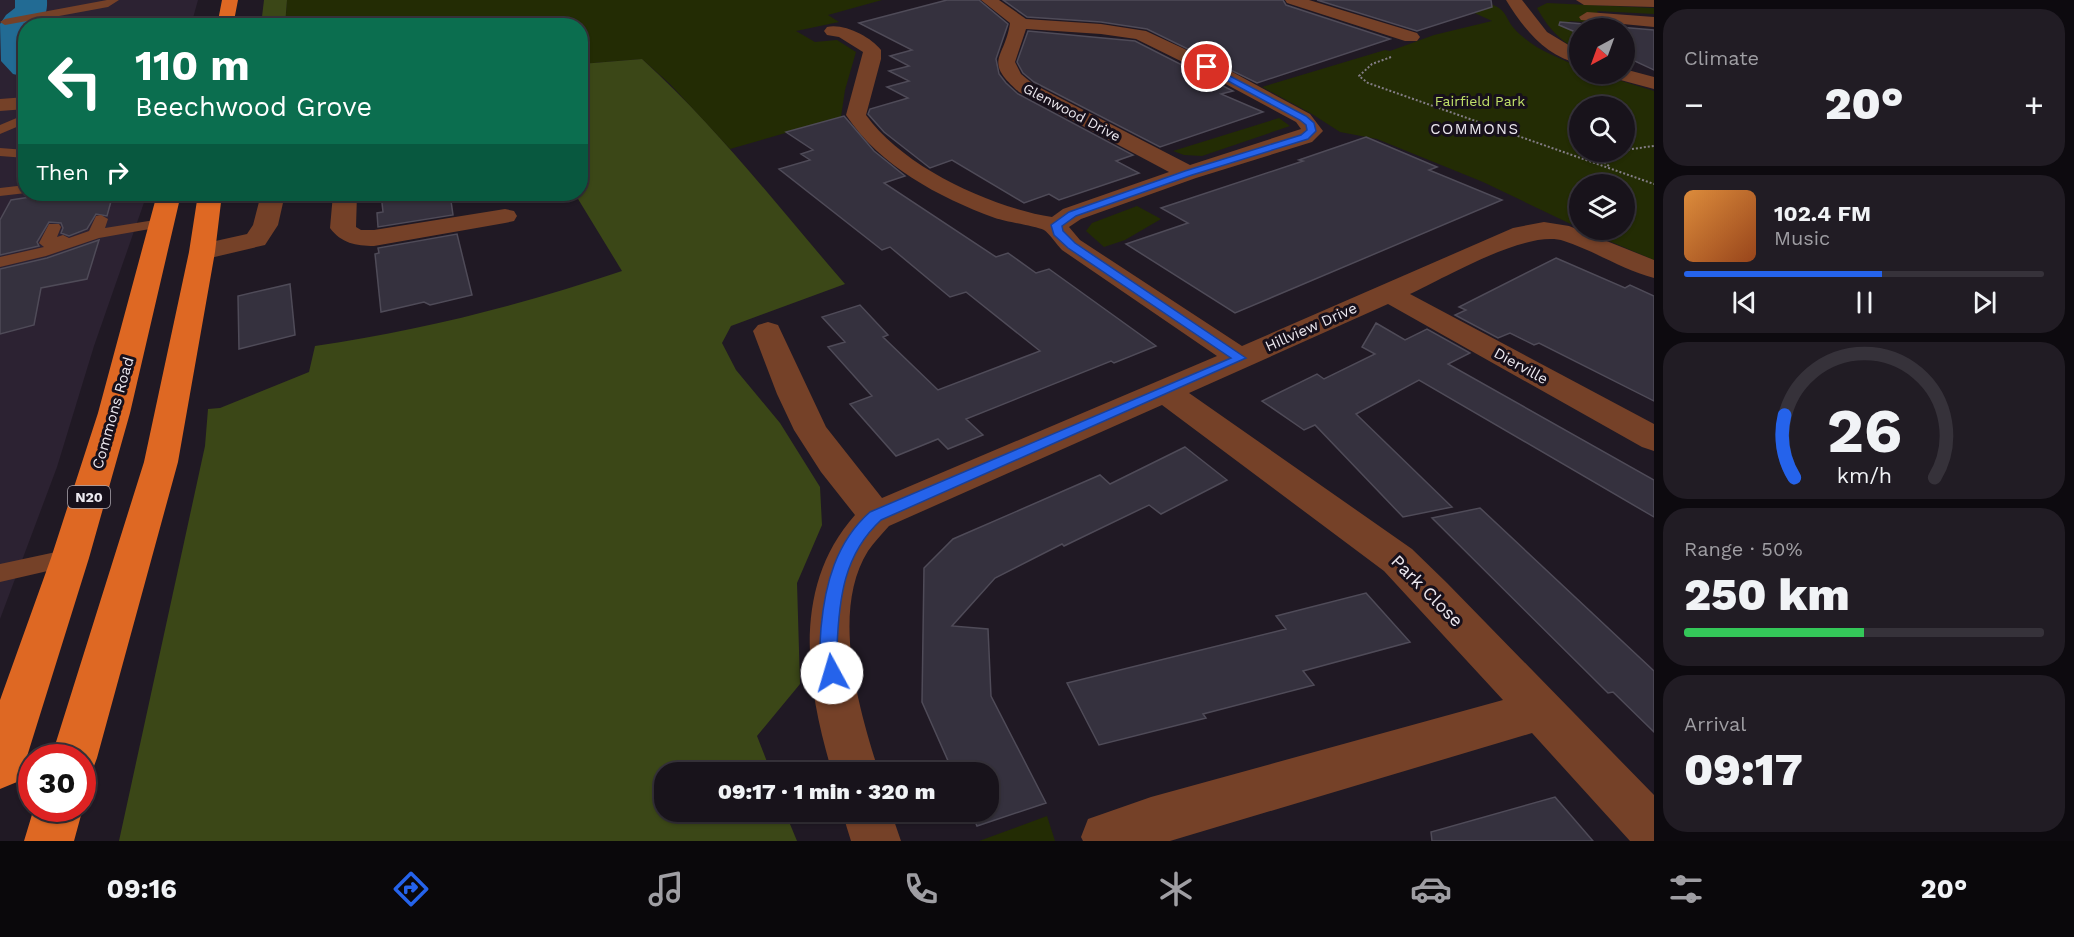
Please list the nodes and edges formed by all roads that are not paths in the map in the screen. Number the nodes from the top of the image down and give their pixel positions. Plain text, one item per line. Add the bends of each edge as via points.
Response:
1 (114, 0) edge
2 (230, 0) edge
3 (989, 0) edge
4 (1293, 0) edge
5 (1514, 0) edge
6 (1584, 0) edge
7 (1654, 2) edge
8 (53, 14) junction
9 (1587, 17) dead end
10 (28, 18) edge
11 (54, 18) edge
12 (227, 18) edge
13 (18, 20) edge
14 (5, 22) dead end
15 (1654, 22) edge
16 (1020, 24) junction
17 (833, 31) dead end
18 (1411, 37) dead end
19 (1569, 54) edge
20 (1635, 78) edge
21 (1654, 84) edge
22 (18, 104) edge
23 (0, 105) edge
24 (18, 122) edge
25 (0, 130) edge
26 (0, 152) edge
27 (18, 153) edge
28 (1188, 173) junction
29 (18, 190) edge
30 (0, 192) edge
31 (209, 201) edge
32 (271, 201) edge
33 (345, 201) edge
34 (165, 208) edge
35 (505, 216) dead end
36 (101, 219) dead end
37 (1056, 225) junction
38 (54, 227) dead end
39 (96, 234) junction
40 (202, 252) junction
41 (0, 262) edge
42 (1654, 270) edge
43 (1389, 294) junction
44 (768, 331) dead end
45 (1240, 358) junction
46 (1165, 392) junction
47 (1654, 438) edge
48 (876, 516) junction
49 (70, 558) junction
50 (0, 573) edge
51 (1540, 710) junction
52 (78, 744) edge
53 (852, 762) edge
54 (0, 766) edge
55 (55, 822) edge
56 (870, 822) edge
57 (1654, 831) edge
58 (1106, 837) dead end
59 (49, 841) edge
60 (876, 841) edge

1 - 8 lane
2 - 12 highway
3 - 16 street
4 - 18 street
5 - 19 street via 1538,35
6 - 7 street
8 - 10 lane
8 - 11 lane
9 - 15 street
13 - 14 lane
16 - 28 street, Glenwood Drive via 1006,62 1016,81
16 - 28 street via 1101,28 1140,35 1311,124 1312,131 1304,137
17 - 37 street via 844,33 872,50 856,115 879,144 980,204
20 - 21 street
22 - 23 street
24 - 25 lane
26 - 27 lane
28 - 37 street via 1072,214
29 - 30 lane
31 - 40 highway
32 - 40 street via 262,234 256,240
33 - 35 street via 343,228 361,238
34 - 39 lane
34 - 49 highway, Commons Road / N20 via 114,413
36 - 39 lane
37 - 45 street via 1071,245
38 - 39 lane via 47,243
39 - 41 lane
40 - 52 highway via 161,462
42 - 43 street, Hillview Drive via 1569,234 1544,230 1513,236
43 - 45 street, Hillview Drive
43 - 47 street, Dierville
44 - 48 street via 811,430
45 - 46 street, Hillview Drive
46 - 48 street, Hillview Drive
46 - 51 street, Park Close via 1398,560
48 - 53 street, Hillview Drive via 860,530 844,558 832,599 828,651 838,718
49 - 50 lane
49 - 54 highway, Commons Road / N20
51 - 57 street, Park Close
51 - 58 street
55 - 59 highway
56 - 60 street

